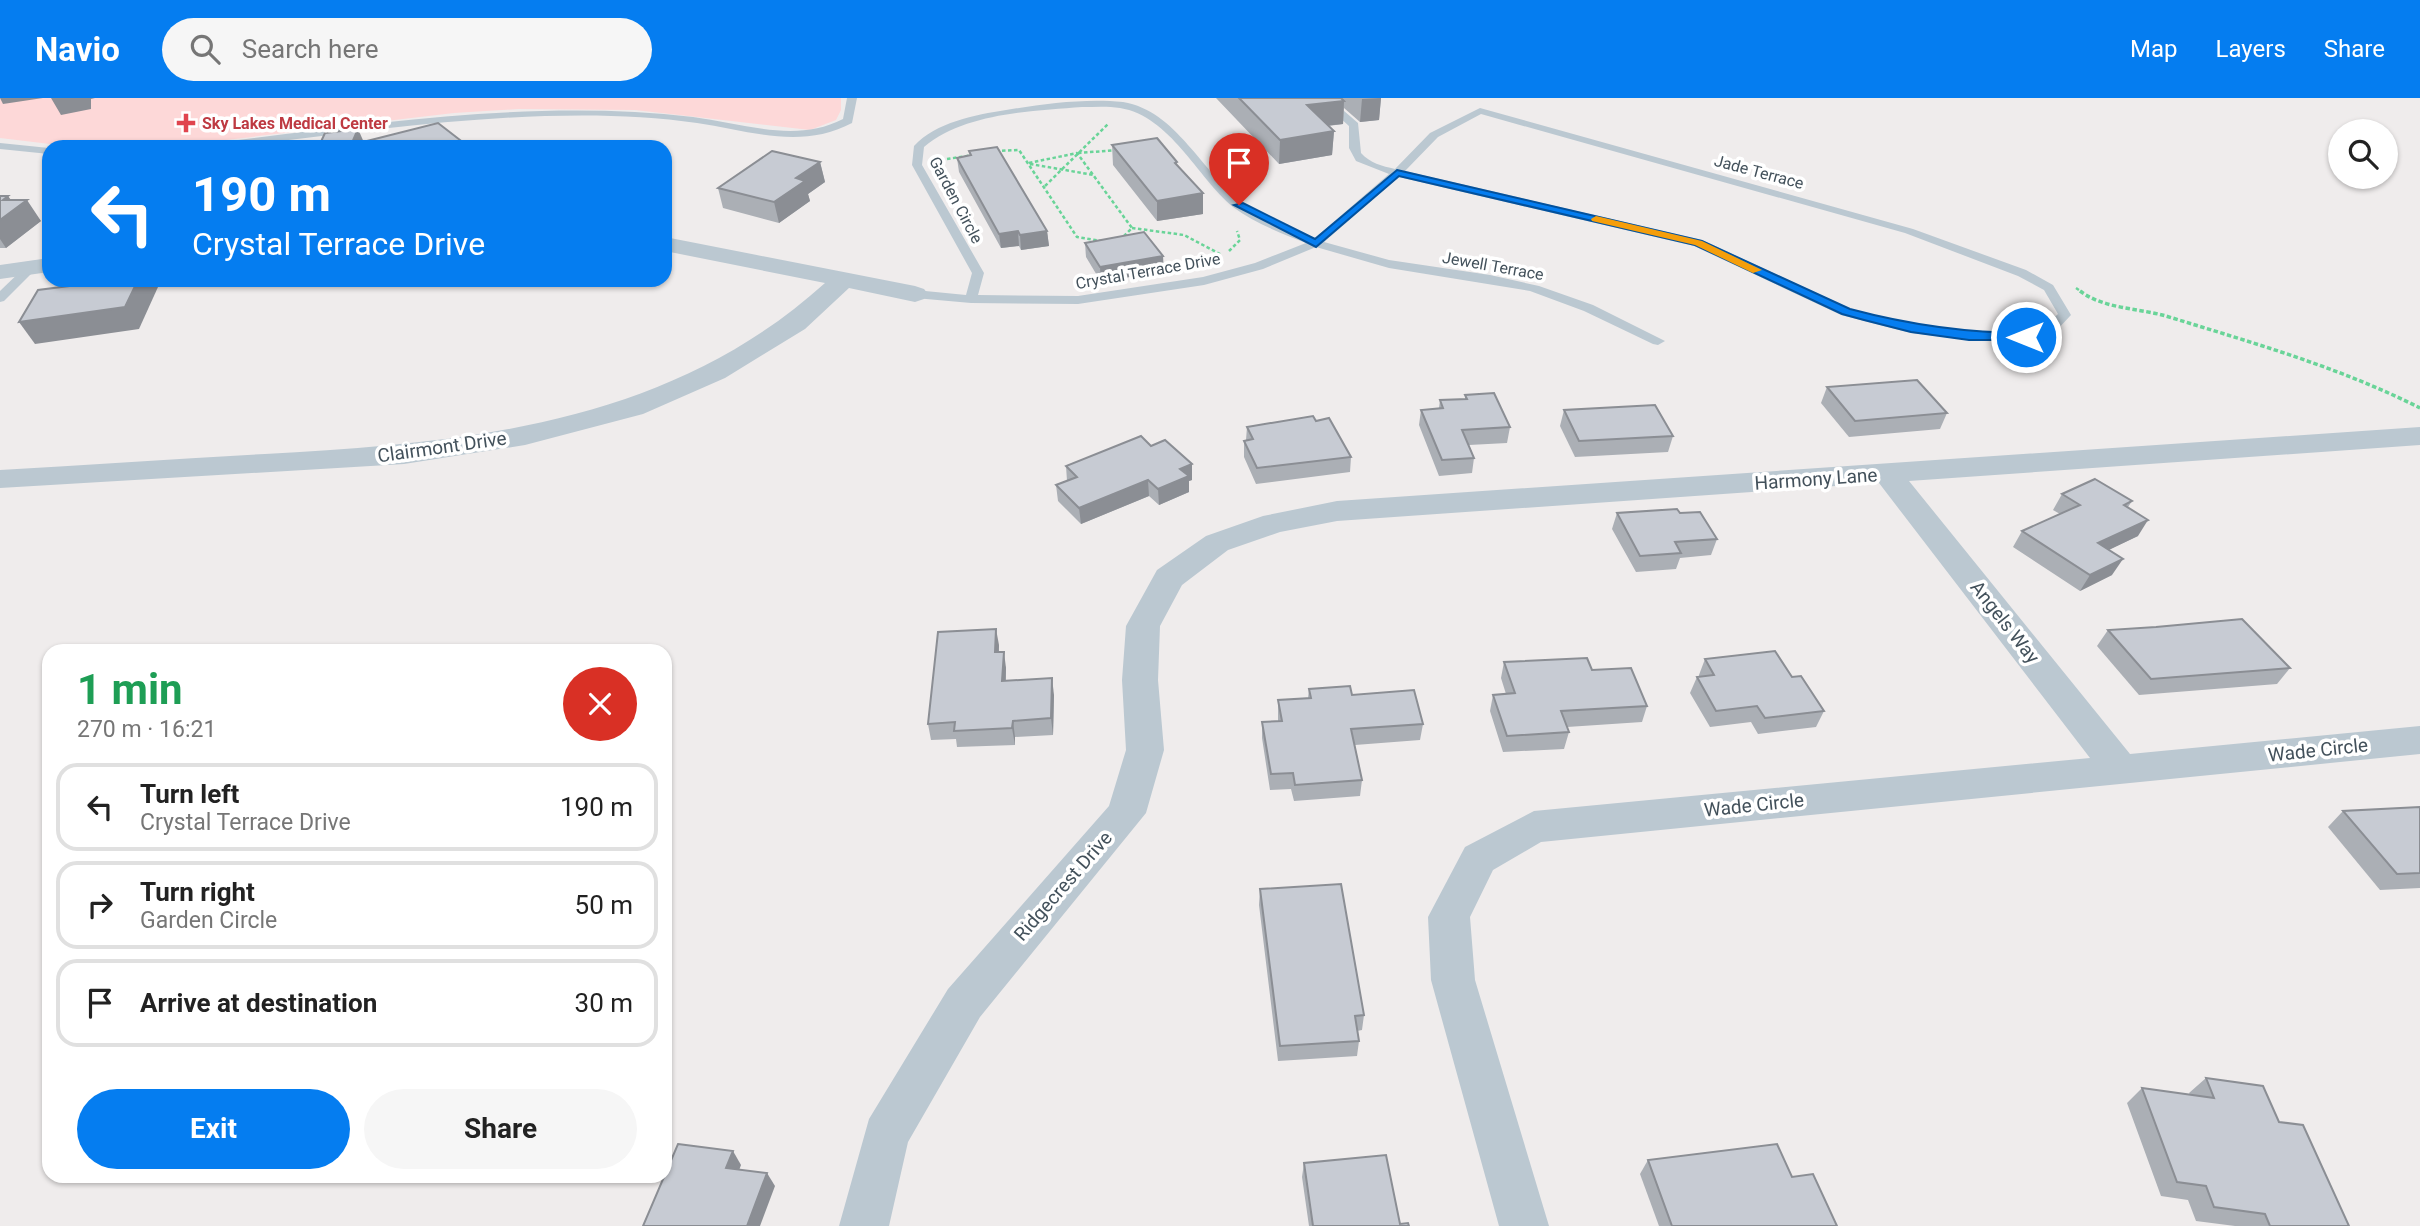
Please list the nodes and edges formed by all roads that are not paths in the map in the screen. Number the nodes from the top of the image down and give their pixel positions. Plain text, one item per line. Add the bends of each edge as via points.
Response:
1 (852, 98) edge
2 (1323, 98) edge
3 (268, 140) edge
4 (0, 146) edge
5 (42, 150) edge
6 (1397, 173) junction
7 (1316, 243) junction
8 (672, 245) edge
9 (40, 266) edge
10 (0, 272) edge
11 (844, 279) junction
12 (915, 294) joint
13 (0, 298) edge
14 (971, 299) junction
15 (1658, 341) dead end
16 (2420, 436) edge
17 (1888, 475) junction
18 (0, 479) edge
19 (1217, 543) joint
20 (2420, 740) edge
21 (2121, 770) junction
22 (864, 1226) edge
23 (1524, 1226) edge

1 - 3 lane via 848,121 836,130 816,134 788,135 683,119 574,114 464,118
2 - 6 lane via 1354,125 1358,157
4 - 5 lane
6 - 6 lane, Jade Terrace via 1698,243 1846,312 1885,322 1969,336 2026,337 2050,329 2065,315 2049,288 2022,273 1909,232 1480,111 1434,135
6 - 7 lane, Crystal Terrace Drive
7 - 14 lane, Crystal Terrace Drive via 1204,281 1078,300
7 - 14 lane, Garden Circle via 1239,205 1150,116 1126,106 1071,104 963,122 919,146 917,165 978,273
7 - 15 lane, Jewell Terrace via 1381,265 1528,287 1577,302
8 - 11 street
9 - 10 street
9 - 13 lane
11 - 12 street
11 - 18 street, Clairmont Drive via 796,323 715,372 633,408 525,436 404,455
12 - 14 lane, Crystal Terrace Drive
16 - 17 street, Harmony Lane
17 - 19 street, Harmony Lane via 1337,511 1274,523
17 - 21 street, Angels Way
19 - 22 street, Ridgecrest Drive via 1169,578 1143,626 1140,680 1145,750 1126,813 964,1003 886,1135
20 - 21 street, Wade Circle
21 - 23 street, Wade Circle via 1534,827 1479,859 1449,917 1452,980

